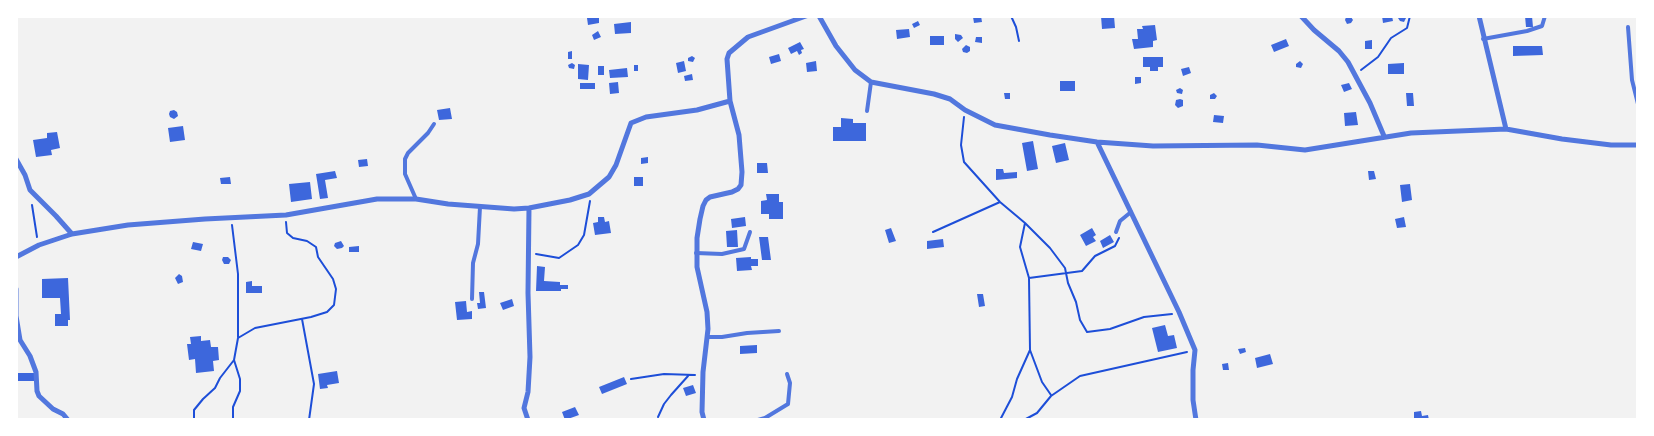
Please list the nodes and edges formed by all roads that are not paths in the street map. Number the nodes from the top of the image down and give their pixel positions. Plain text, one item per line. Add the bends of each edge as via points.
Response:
1 (806, 16) edge
2 (819, 16) edge
3 (1301, 16) edge
4 (1479, 16) edge
5 (1545, 16) edge
6 (1628, 27) dead end
7 (1483, 39) junction
8 (871, 82) junction
9 (730, 102) junction
10 (1638, 104) edge
11 (867, 111) dead end
12 (434, 124) dead end
13 (1506, 129) junction
14 (1384, 136) junction
15 (1097, 142) junction
16 (1638, 145) edge
17 (16, 159) edge
18 (416, 199) junction
19 (480, 207) junction
20 (529, 208) junction
21 (1131, 212) junction
22 (750, 232) dead end
23 (1116, 232) road end
24 (72, 234) junction
25 (696, 253) junction
26 (16, 257) edge
27 (16, 289) edge
28 (472, 299) dead end
29 (779, 331) dead end
30 (707, 336) junction
31 (787, 374) dead end
32 (68, 420) edge
33 (528, 420) edge
34 (704, 420) edge
35 (758, 420) edge
36 (1196, 420) edge

1 - 9 street via 748,37 729,53
2 - 8 street via 845,58
3 - 14 street via 1339,51 1356,73
4 - 7 street
5 - 7 lane via 1542,26
6 - 10 lane via 1632,80
7 - 13 street
8 - 11 lane
8 - 15 street via 950,99 995,125
9 - 20 street via 636,120 628,127 609,177 589,194
9 - 25 street via 738,135 741,185 732,192 706,200
12 - 18 lane via 406,158 405,174
13 - 14 street
13 - 16 street via 1572,140
14 - 15 street via 1305,150 1257,144 1153,146
15 - 21 street
17 - 24 street via 30,190
18 - 19 street
18 - 24 street via 377,199 286,215 128,225
19 - 20 street
19 - 28 lane
20 - 33 street via 530,357 524,408
21 - 23 lane via 1120,221
21 - 36 street via 1195,350 1193,400
22 - 25 lane via 744,249 722,254
24 - 26 street
25 - 30 street via 707,312
27 - 32 street via 20,340 36,372 37,391
29 - 30 lane
30 - 34 street via 702,375
31 - 35 lane via 790,383 788,404

